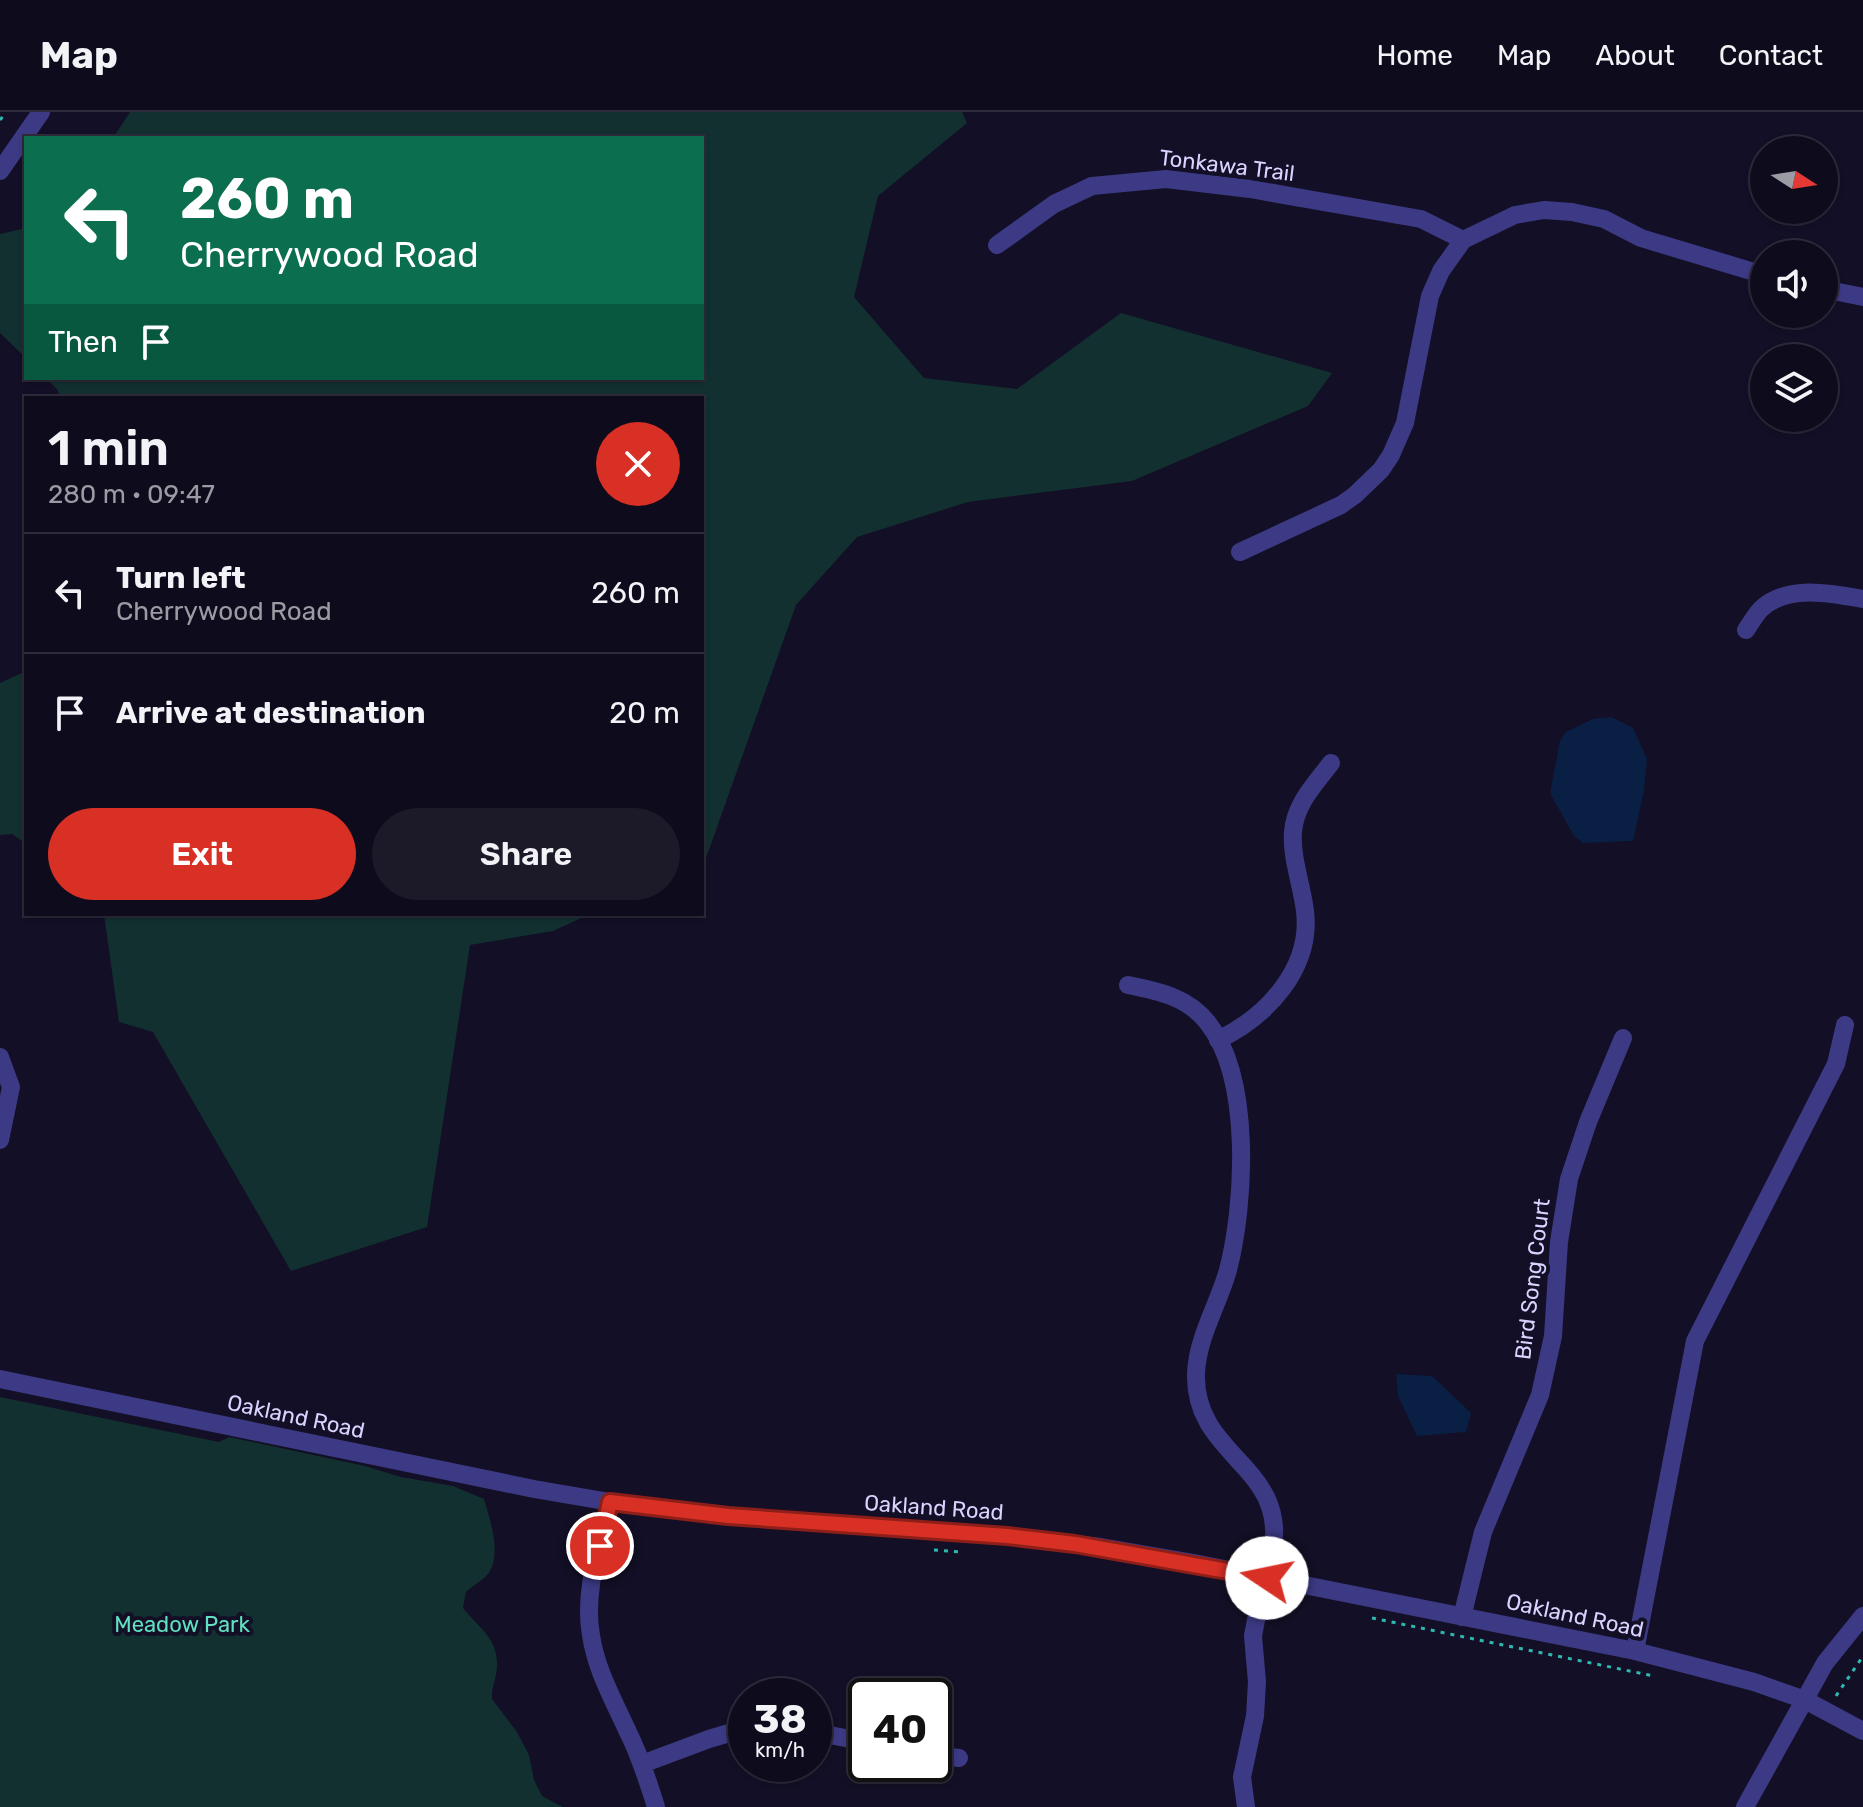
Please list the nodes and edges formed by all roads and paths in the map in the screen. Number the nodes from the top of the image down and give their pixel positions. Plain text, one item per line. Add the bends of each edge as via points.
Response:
1 (6, 112) edge
2 (41, 112) edge
3 (0, 120) edge
4 (24, 136) edge
5 (24, 136) edge
6 (0, 171) edge
7 (1463, 240) junction
8 (997, 245) dead end
9 (1750, 271) edge
10 (1838, 292) edge
11 (1863, 297) edge
12 (1240, 552) dead end
13 (1863, 599) edge
14 (1746, 630) dead end
15 (1331, 763) dead end
16 (1128, 985) dead end
17 (1845, 1025) dead end
18 (1623, 1038) dead end
19 (1218, 1040) junction
20 (0, 1057) edge
21 (0, 1140) edge
22 (0, 1379) edge
23 (610, 1502) junction
24 (922, 1549) dead end
25 (966, 1552) dead end
26 (1267, 1578) junction
27 (1364, 1616) dead end
28 (1863, 1616) edge
29 (1462, 1617) junction
30 (1635, 1651) junction
31 (1863, 1656) edge
32 (1665, 1678) dead end
33 (1805, 1700) junction
34 (1827, 1711) junction
35 (1863, 1731) edge
36 (728, 1733) edge
37 (952, 1757) edge
38 (959, 1758) dead end
39 (642, 1764) junction
40 (656, 1807) edge
41 (1246, 1807) edge
42 (1745, 1807) edge

1 - 3 path
2 - 5 street
4 - 6 street
7 - 8 street, Tonkawa Trail via 1421,219 1166,179 1092,186 1054,204
7 - 9 street via 1515,215 1572,212
7 - 12 street via 1430,296 1405,423 1381,470 1341,505
10 - 11 street
13 - 14 street via 1783,595 1762,608
15 - 19 street via 1304,797 1293,831 1306,916 1293,972 1256,1018
16 - 19 street via 1174,996 1208,1022
17 - 30 street via 1836,1064 1695,1341
18 - 29 street, Bird Song Court via 1569,1179 1553,1336 1540,1395 1483,1532
19 - 26 street via 1240,1128 1239,1217 1201,1345 1197,1396 1206,1422 1264,1490 1275,1528
20 - 21 street via 11,1087
22 - 23 street, Oakland Road
23 - 26 street, Oakland Road via 1007,1536
23 - 39 street via 593,1575 590,1633 596,1661
24 - 25 path
26 - 29 street, Oakland Road
26 - 41 street via 1253,1636 1257,1682 1242,1777
27 - 32 path
28 - 33 street via 1825,1663
29 - 30 street, Oakland Road
30 - 33 street, Oakland Road
31 - 34 path
33 - 34 street, Oakland Road
33 - 42 street
34 - 35 street, Oakland Road
36 - 39 street
37 - 38 street
39 - 40 street

